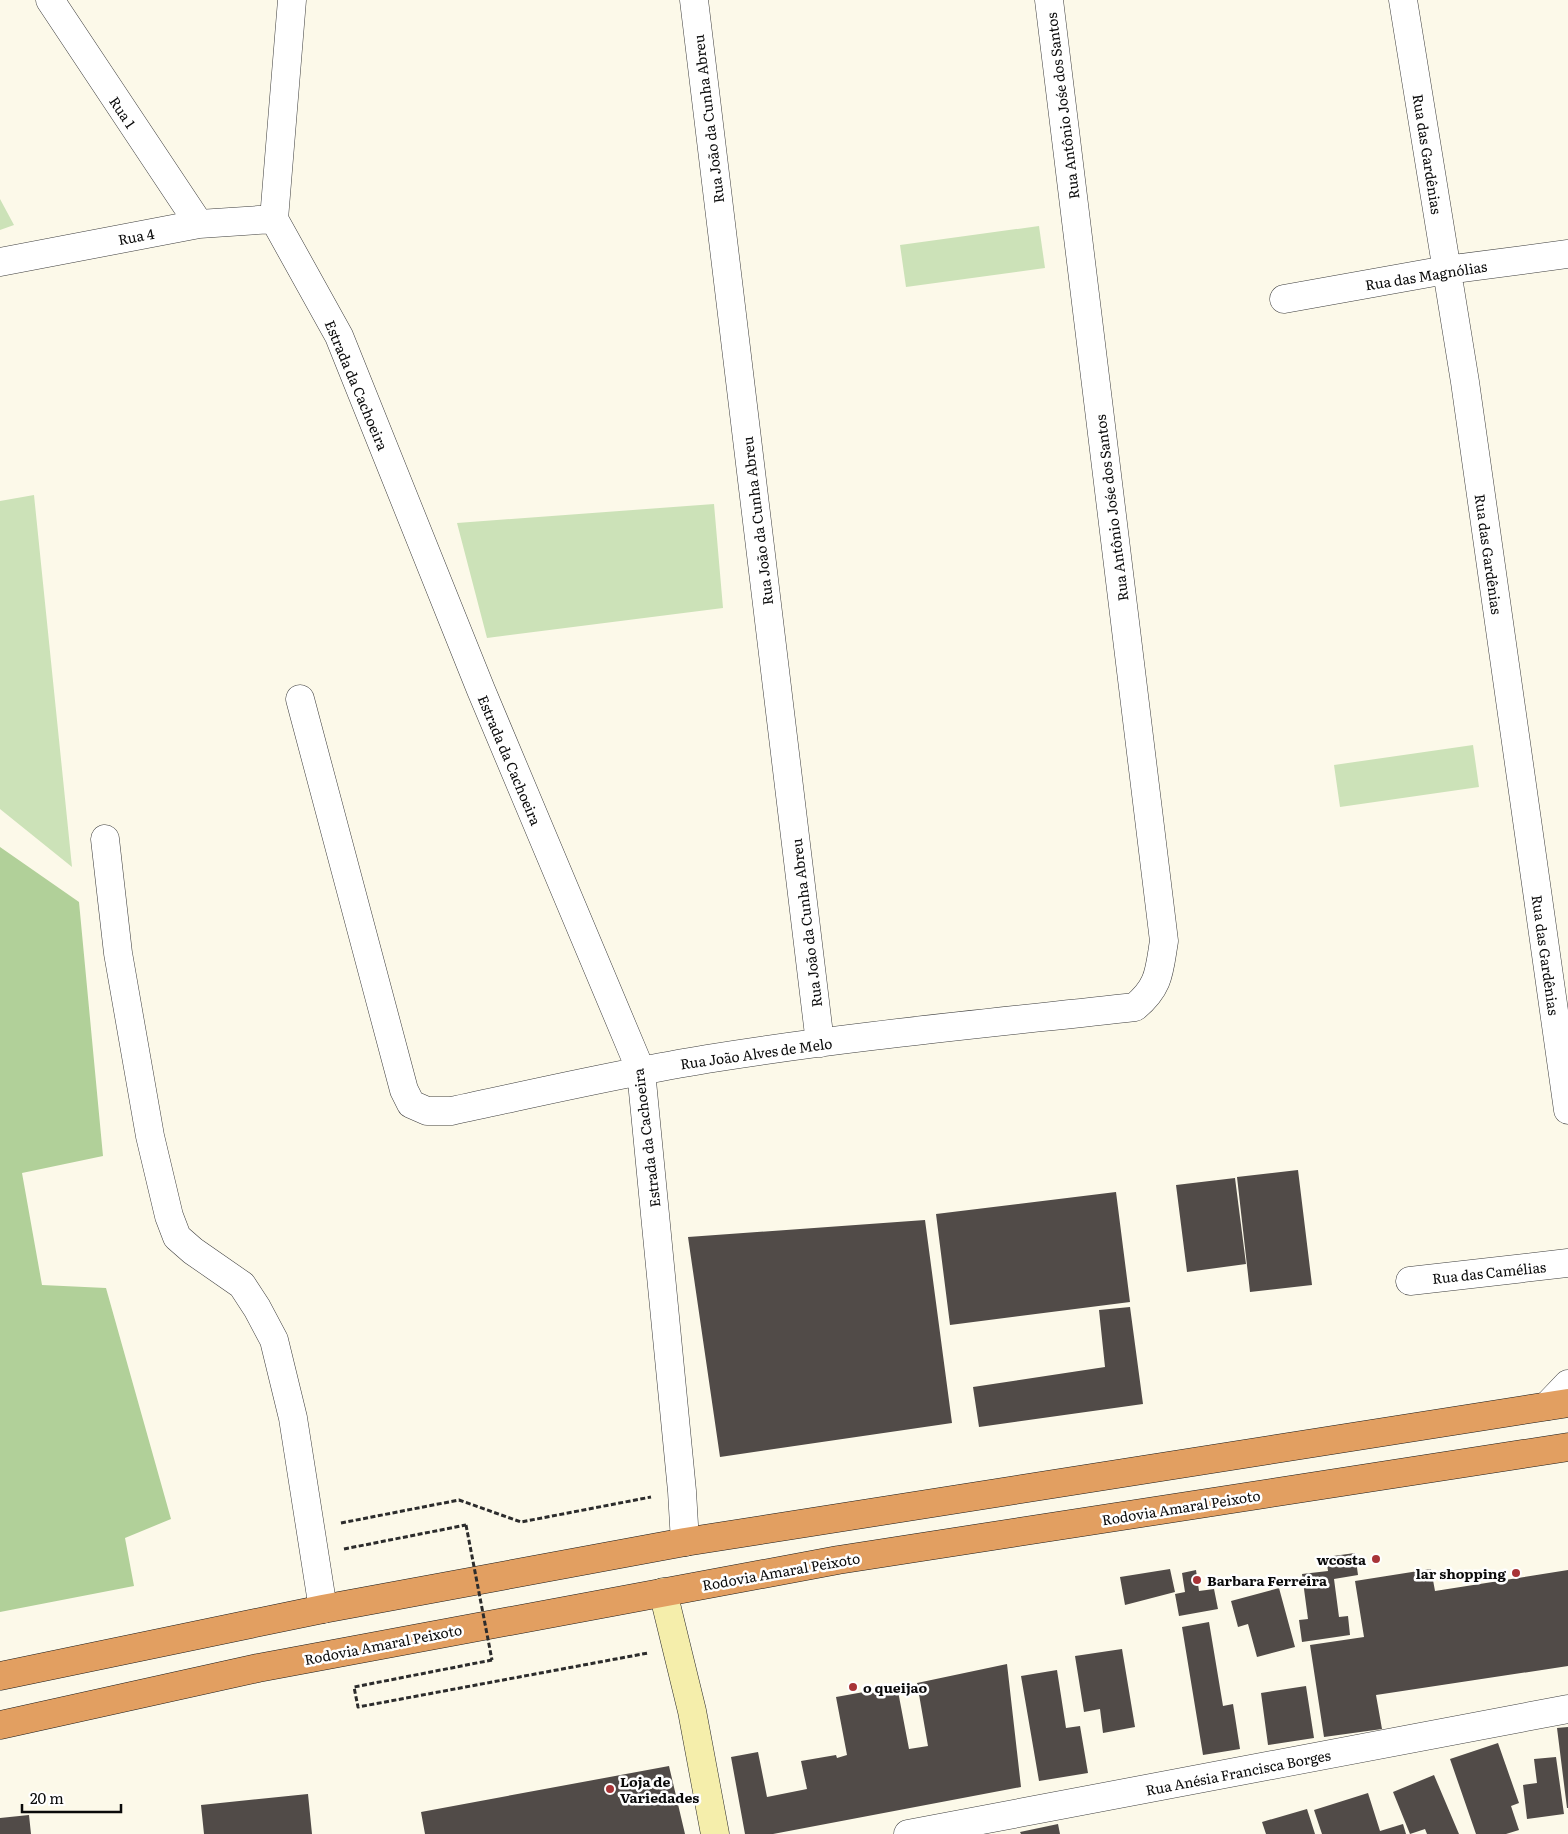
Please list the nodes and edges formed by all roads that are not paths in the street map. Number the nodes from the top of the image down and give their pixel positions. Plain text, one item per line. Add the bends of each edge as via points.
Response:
1 (50, 0) edge
2 (292, 0) edge
3 (694, 0) edge
4 (1049, 0) edge
5 (1403, 0) edge
6 (274, 219) junction
7 (199, 224) junction
8 (1568, 254) edge
9 (0, 262) edge
10 (1446, 270) junction
11 (1284, 299) dead end
12 (300, 699) dead end
13 (105, 839) dead end
14 (1135, 1007) joint
15 (820, 1043) junction
16 (641, 1070) junction
17 (1568, 1110) edge
18 (1568, 1263) edge
19 (1410, 1281) dead end
20 (1568, 1384) edge
21 (1558, 1404) edge
22 (1568, 1447) edge
23 (685, 1542) junction
24 (663, 1592) junction
25 (323, 1609) junction
26 (0, 1676) edge
27 (1568, 1709) edge
28 (0, 1725) edge
29 (715, 1834) edge
30 (908, 1834) edge

1 - 7 street, Rua 1
2 - 6 street
3 - 15 street, Rua João da Cunha Abreu
4 - 14 street, Rua Antônio Jośe dos Santos via 1164,941 1158,978 1147,996
5 - 10 street, Rua das Gardênias
6 - 7 street, Rua 4
6 - 16 street, Estrada da Cachoeira via 339,336 485,700
7 - 9 street, Rua 4
8 - 10 street, Rua das Magnólias
10 - 11 street, Rua das Magnólias
10 - 17 street, Rua das Gardênias via 1465,382
12 - 16 street, Rua João Alves de Melo via 404,1090 411,1104 427,1111 451,1111
13 - 25 street via 122,972 150,1136 169,1216 177,1237 242,1285 274,1340 293,1418
14 - 15 street, Rua João Alves de Melo
15 - 16 street, Rua João Alves de Melo
16 - 23 street, Estrada da Cachoeira
18 - 19 street, Rua das Camélias
20 - 21 street
21 - 23 highway
22 - 24 highway, Rodovia Amaral Peixoto via 838,1560
23 - 25 highway
24 - 28 highway, Rodovia Amaral Peixoto via 258,1668
24 - 29 street via 692,1711
25 - 26 highway
27 - 30 street, Rua Anésia Francisca Borges

